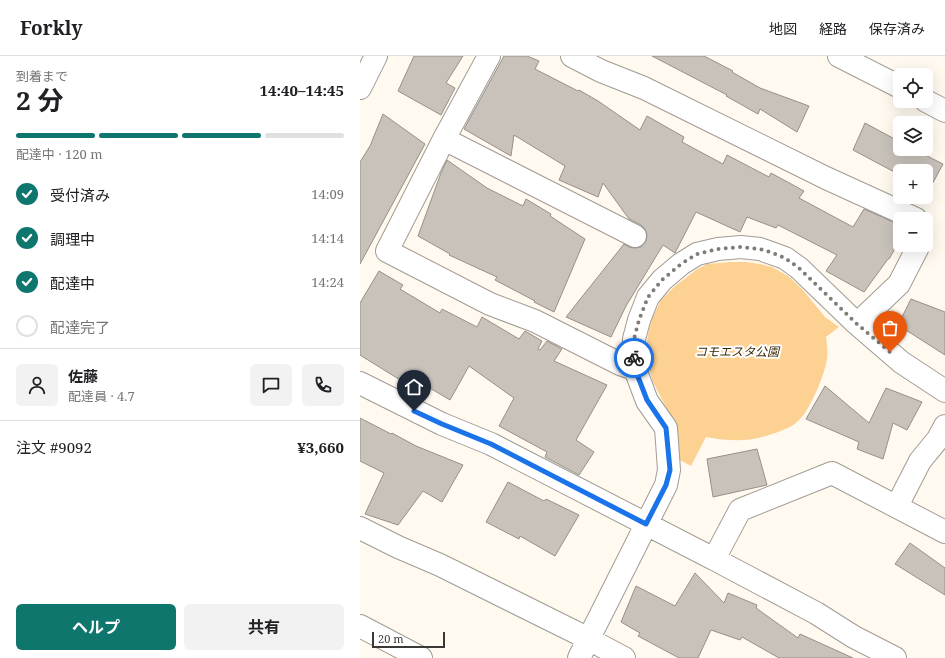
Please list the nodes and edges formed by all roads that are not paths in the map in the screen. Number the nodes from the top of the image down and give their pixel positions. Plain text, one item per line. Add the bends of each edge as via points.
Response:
1 (376, 56) edge
2 (489, 56) edge
3 (572, 56) edge
4 (839, 56) edge
5 (893, 83) edge
6 (360, 88) edge
7 (933, 105) edge
8 (945, 111) edge
9 (444, 139) junction
10 (901, 212) edge
11 (635, 236) dead end
12 (915, 252) edge
13 (857, 324) junction
14 (635, 369) junction
15 (360, 383) edge
16 (945, 391) edge
17 (945, 426) edge
18 (897, 506) junction
19 (646, 524) junction
20 (360, 528) edge
21 (945, 532) edge
22 (714, 559) junction
23 (360, 626) edge
24 (584, 649) edge
25 (421, 658) edge
26 (624, 658) edge
27 (895, 658) edge

1 - 6 street
2 - 9 street
3 - 10 street
4 - 5 street
7 - 8 street
9 - 11 street
9 - 14 street via 387,251 490,304 536,321 620,364
12 - 13 street via 899,284
13 - 14 street via 799,268 785,258 760,249 718,249 697,254 681,264 662,280 648,297 634,339
13 - 16 street via 901,362
14 - 19 street via 647,400 666,428 670,470 666,485
15 - 19 street via 442,424 491,444
17 - 18 street via 920,461
18 - 21 street
18 - 22 street via 832,473 740,510
19 - 22 street
19 - 24 street
20 - 24 street via 577,633
22 - 27 street
23 - 25 street
24 - 26 street

